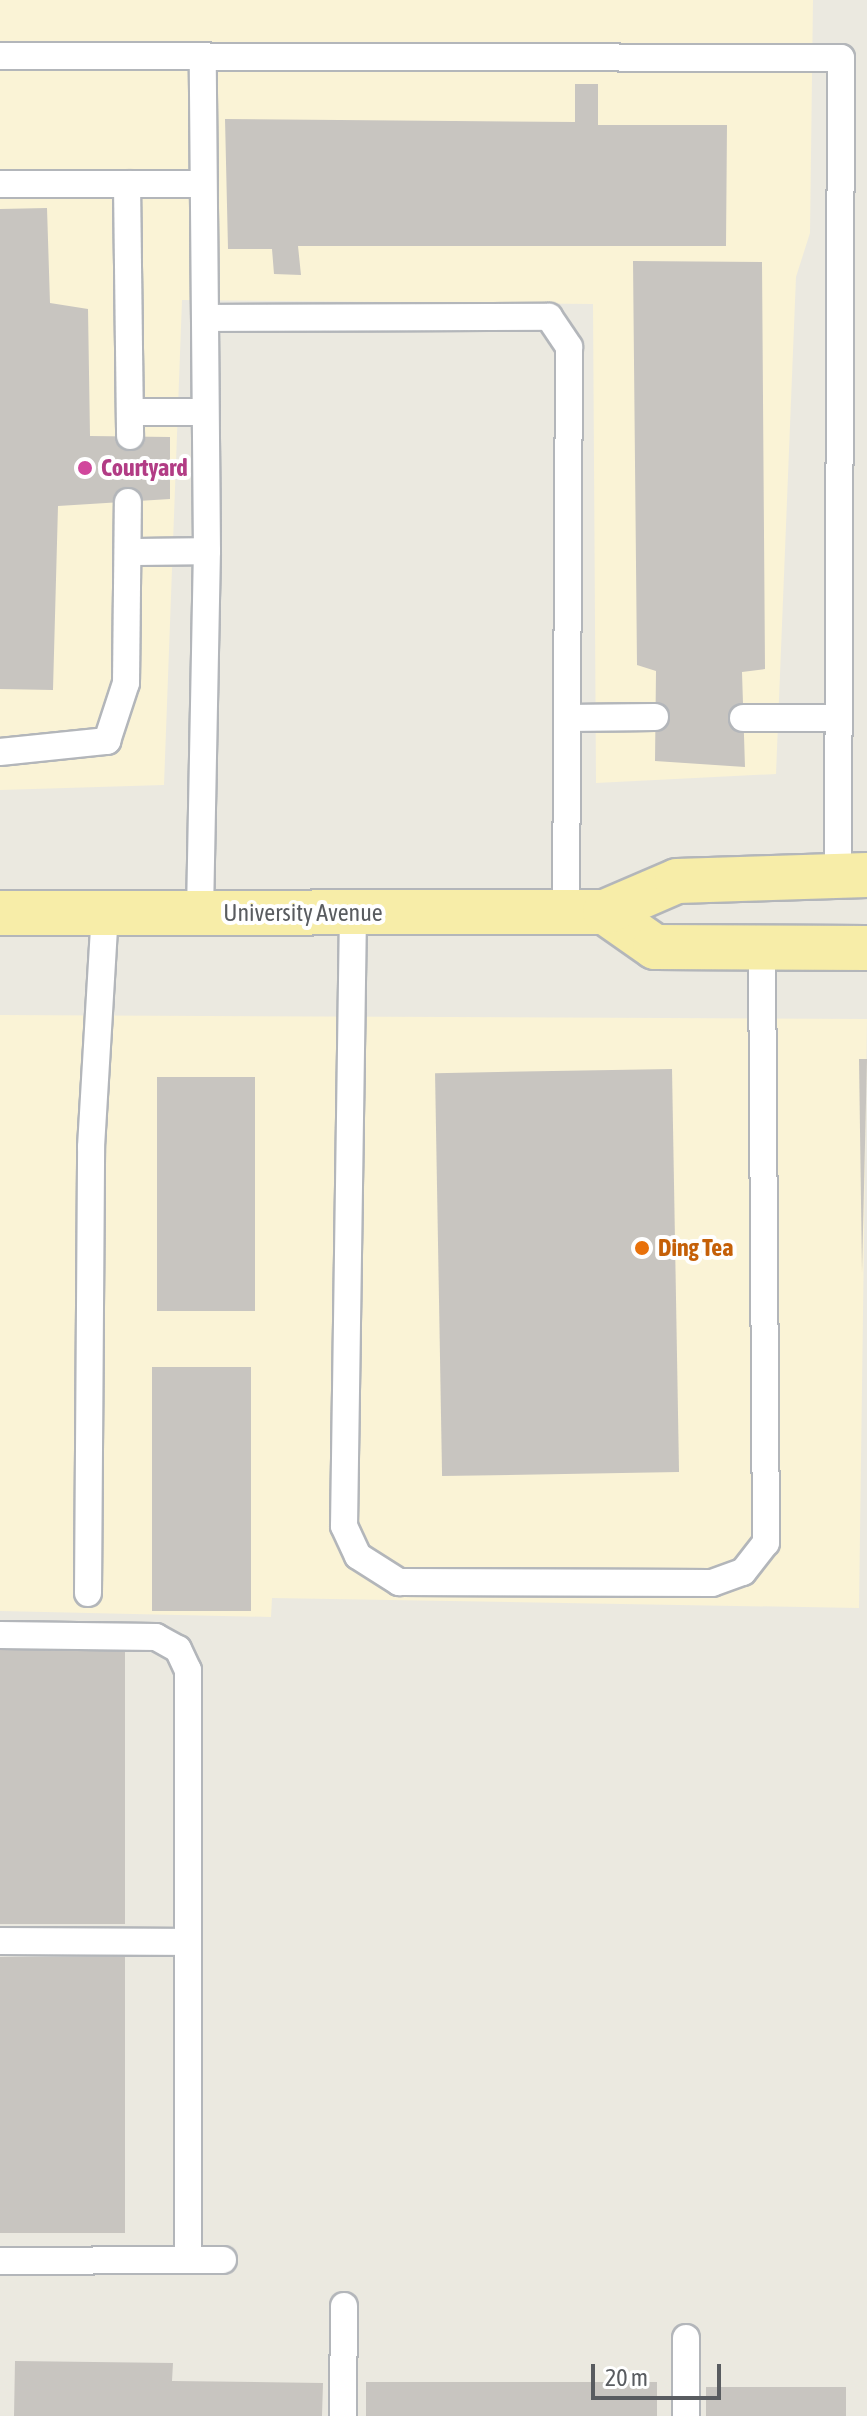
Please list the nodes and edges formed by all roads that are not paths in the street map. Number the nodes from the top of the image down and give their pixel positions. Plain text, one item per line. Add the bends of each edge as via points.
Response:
1 (0, 56) edge
2 (203, 59) junction
3 (0, 184) edge
4 (127, 184) junction
5 (202, 184) junction
6 (205, 318) junction
7 (205, 412) junction
8 (128, 502) dead end
9 (207, 551) junction
10 (128, 552) junction
11 (655, 717) dead end
12 (567, 718) junction
13 (743, 718) dead end
14 (839, 718) junction
15 (0, 752) edge
16 (853, 874) edge
17 (586, 912) junction
18 (0, 913) edge
19 (105, 913) junction
20 (200, 913) junction
21 (353, 913) junction
22 (867, 928) edge
23 (781, 948) junction
24 (867, 948) edge
25 (88, 1593) dead end
26 (0, 1635) edge
27 (0, 1941) edge
28 (188, 1942) junction
29 (188, 2260) junction
30 (223, 2260) dead end
31 (0, 2261) edge
32 (344, 2306) dead end
33 (686, 2338) dead end
34 (343, 2416) edge
35 (686, 2416) edge

1 - 2 lane
2 - 5 lane
2 - 14 lane via 841,58
3 - 4 lane
4 - 5 lane
4 - 7 lane via 130,424
5 - 6 lane
6 - 7 lane
6 - 12 lane via 549,317 569,347
7 - 9 lane
8 - 10 lane
9 - 10 lane
9 - 20 lane
10 - 15 lane via 126,683 107,741
11 - 12 lane
12 - 17 lane
13 - 14 lane
14 - 16 lane
16 - 17 main road, University Avenue via 677,881
17 - 21 main road, University Avenue
17 - 23 main road via 655,947
18 - 19 main road, University Avenue
19 - 20 main road, University Avenue
19 - 25 lane via 91,1147
20 - 21 main road, University Avenue
21 - 23 lane via 344,1526 358,1556 399,1582 712,1583 743,1572 766,1543
22 - 23 main road
23 - 24 main road
26 - 28 lane via 156,1637 178,1649 188,1670
27 - 28 lane
28 - 29 lane
29 - 30 lane
29 - 31 lane
32 - 34 lane
33 - 35 lane

